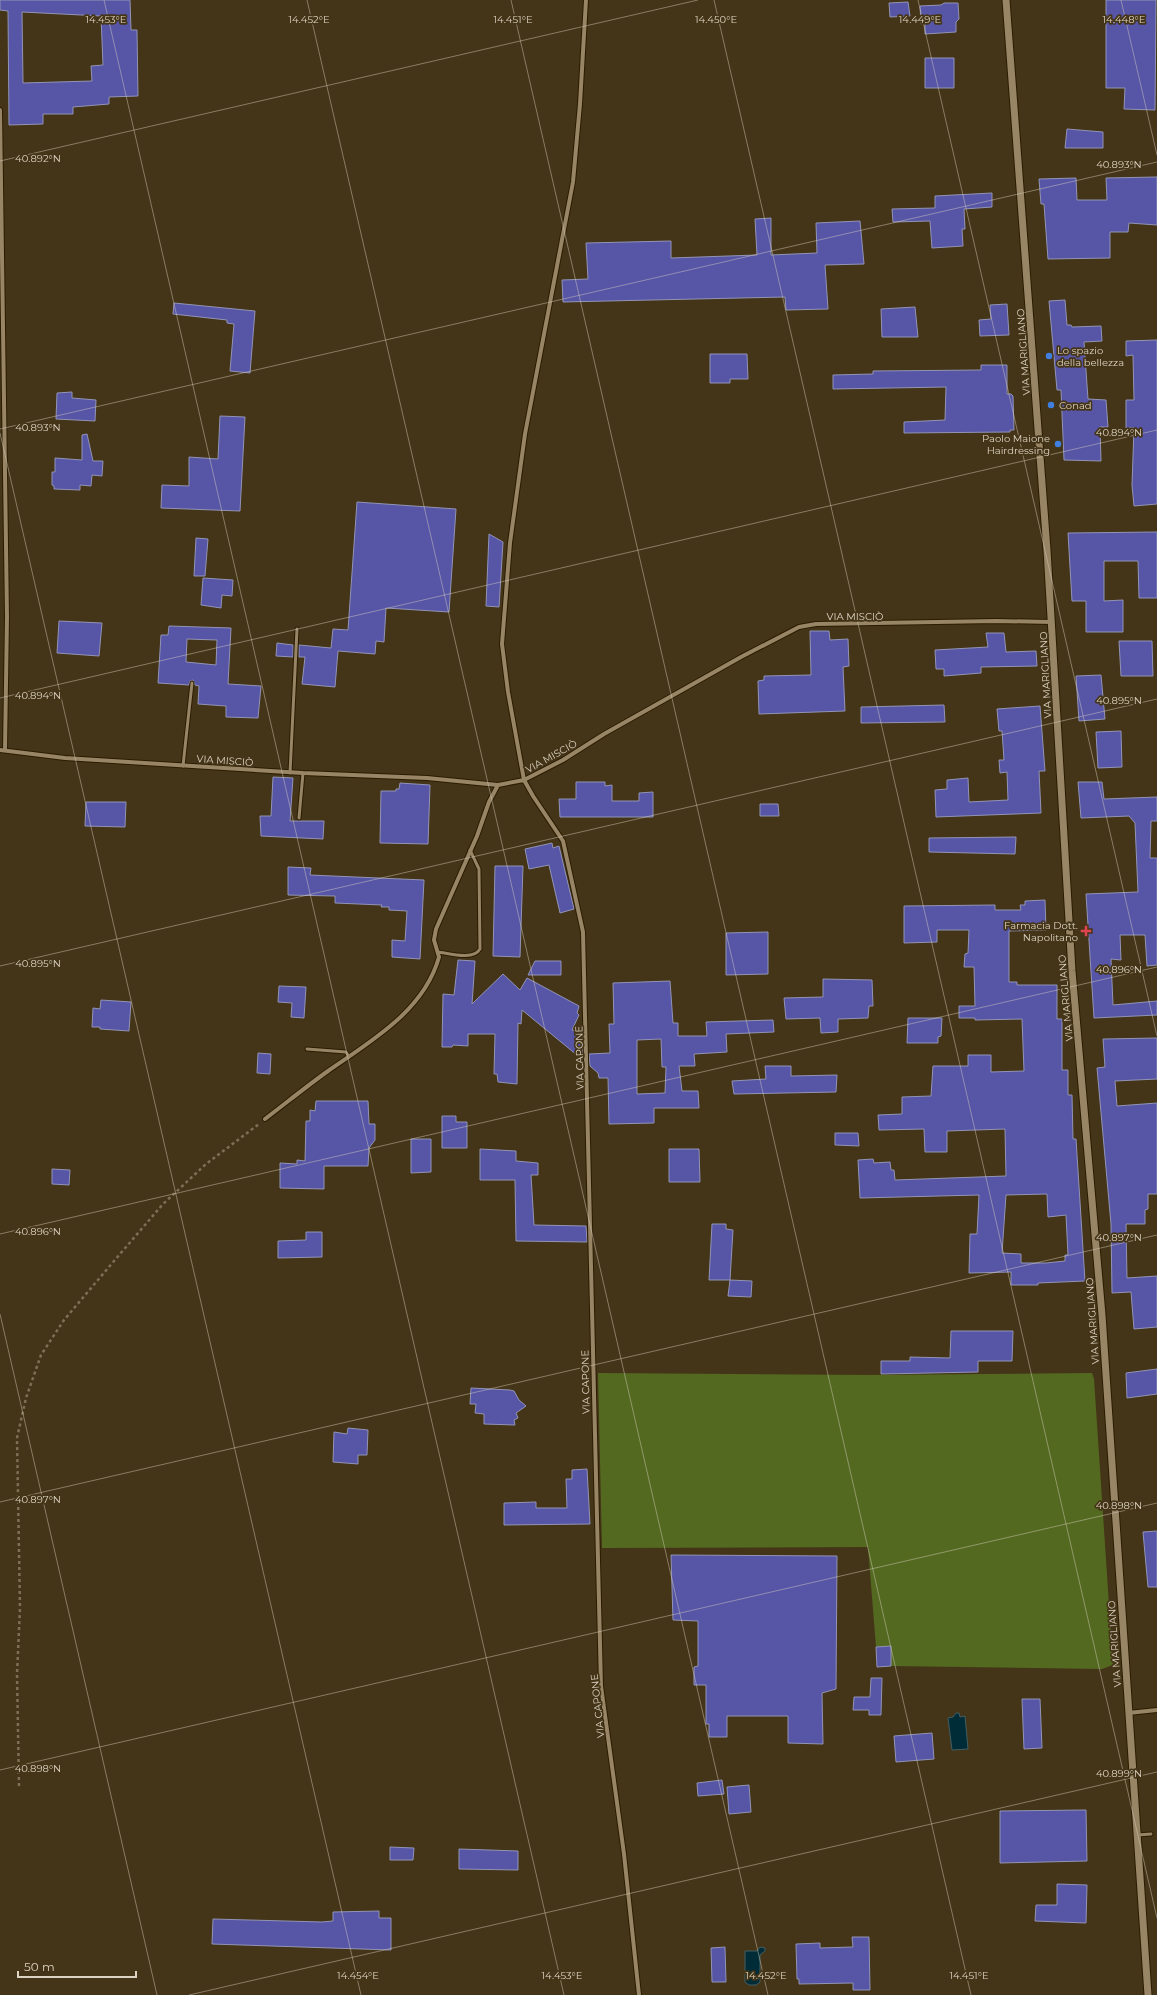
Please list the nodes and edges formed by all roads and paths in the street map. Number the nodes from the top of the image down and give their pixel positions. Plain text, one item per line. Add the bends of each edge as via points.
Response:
1 (586, 0) edge
2 (1006, 0) edge
3 (0, 110) edge
4 (1052, 622) junction
5 (297, 629) dead end
6 (192, 683) dead end
7 (0, 750) edge
8 (5, 750) junction
9 (183, 766) junction
10 (290, 772) junction
11 (303, 774) junction
12 (524, 780) junction
13 (498, 785) junction
14 (299, 818) dead end
15 (470, 850) junction
16 (438, 952) junction
17 (307, 1049) dead end
18 (349, 1057) junction
19 (265, 1119) joint
20 (1157, 1710) edge
21 (1128, 1713) junction
22 (19, 1786) dead end
23 (1151, 1834) dead end
24 (1137, 1835) junction
25 (639, 1995) edge
26 (1148, 1995) edge

1 - 12 street, VIA CAPONE via 573,182 525,434 504,608 502,644
2 - 4 street, VIA MARIGLIANO
3 - 8 street via 7,617
4 - 12 street, VIA MISCIÒ via 816,624 799,627
4 - 21 street, VIA MARIGLIANO via 1072,971 1102,1315
5 - 10 lane
6 - 9 lane
7 - 8 street, VIA MISCIÒ
8 - 9 street, VIA MISCIÒ via 44,756
9 - 10 street, VIA MISCIÒ
10 - 11 street, VIA MISCIÒ
11 - 13 street, VIA MISCIÒ via 427,778
11 - 14 lane
12 - 13 street, VIA MISCIÒ
12 - 25 street, VIA CAPONE via 563,841 583,932 601,1686 624,1854
13 - 15 street
15 - 16 street via 436,929 434,940
15 - 16 lane via 479,869 480,950 468,955
16 - 18 street via 437,963 422,992 397,1022
17 - 18 lane via 346,1052
18 - 19 street
19 - 22 path via 206,1164 163,1204 64,1320 41,1355 26,1398 17,1438 20,1608 17,1674
20 - 21 street
21 - 24 street, VIA MARIGLIANO
23 - 24 lane
24 - 26 street, VIA MARIGLIANO

